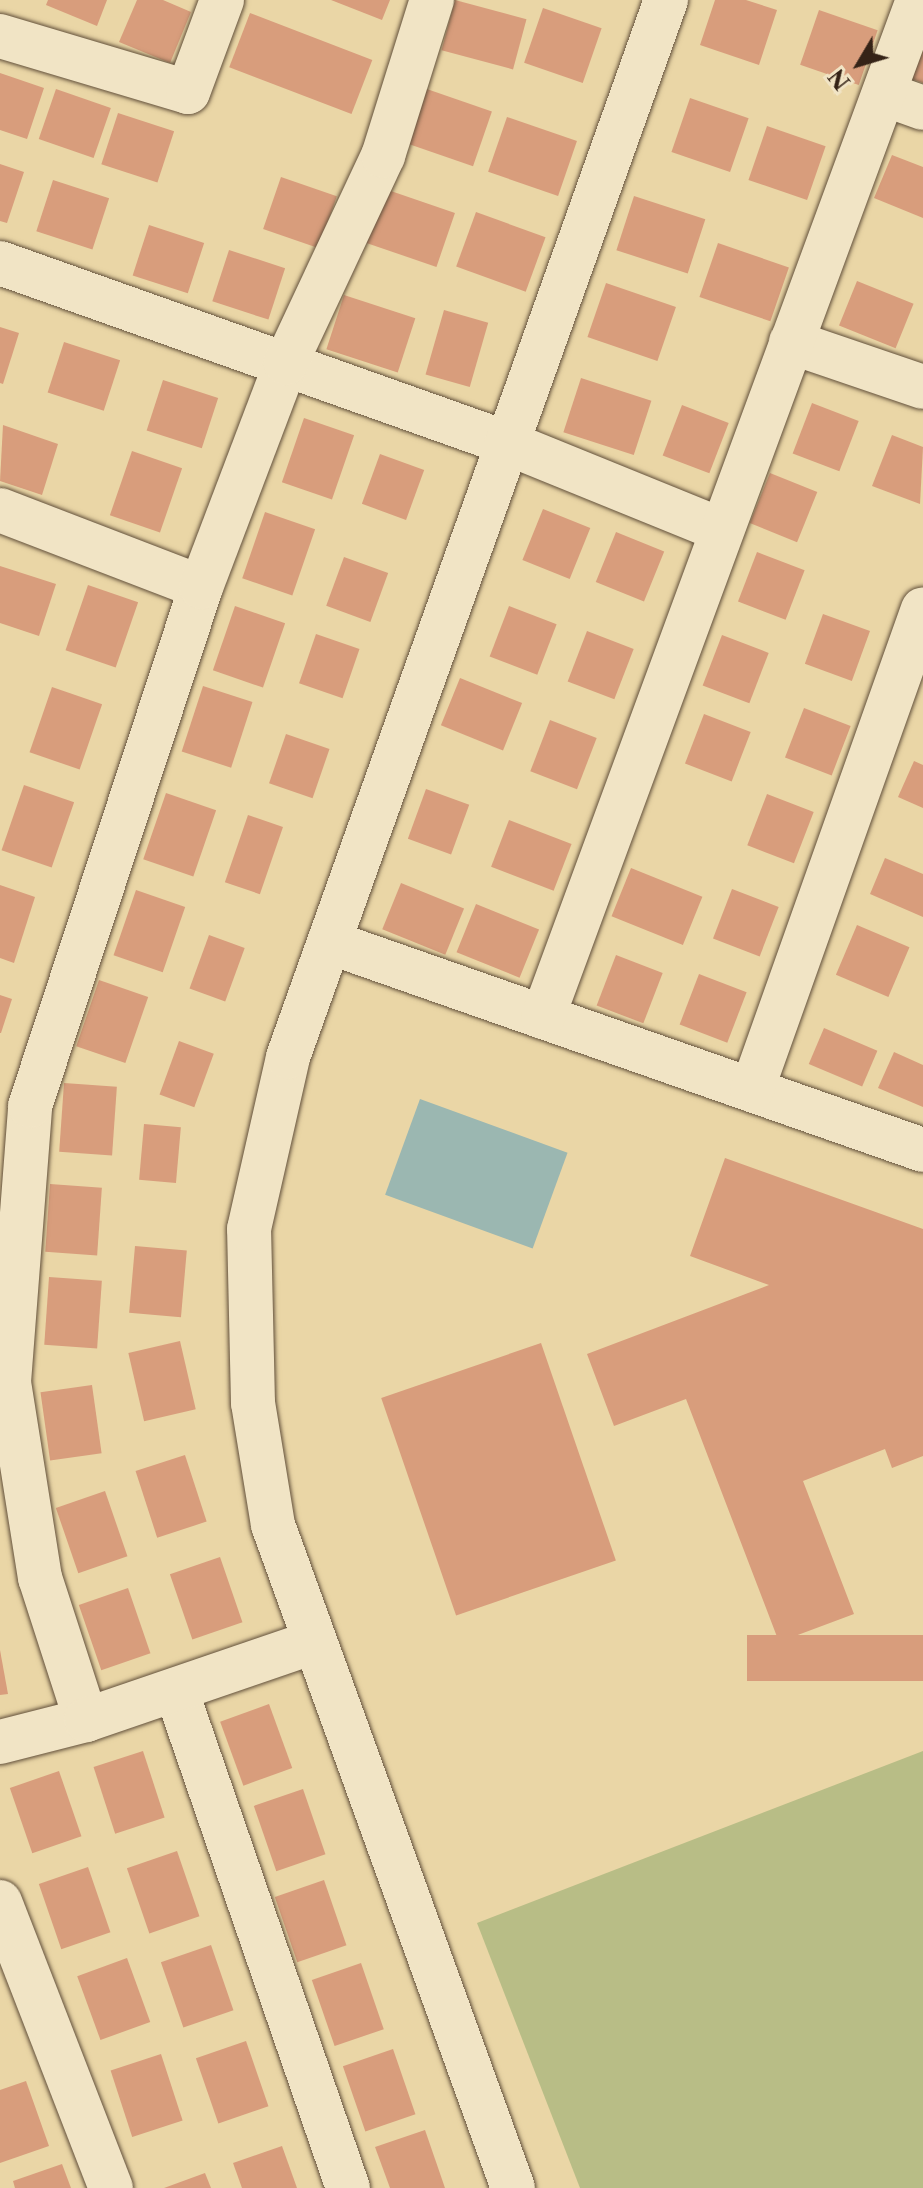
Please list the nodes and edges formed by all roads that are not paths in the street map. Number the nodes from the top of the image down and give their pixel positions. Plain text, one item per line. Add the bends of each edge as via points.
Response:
1 (222, 0) edge
2 (432, 0) edge
3 (666, 0) edge
4 (918, 0) edge
5 (0, 36) edge
6 (904, 101) edge
7 (0, 263) edge
8 (791, 342) junction
9 (286, 363) junction
10 (923, 387) edge
11 (507, 443) junction
12 (0, 510) edge
13 (721, 530) junction
14 (201, 587) junction
15 (923, 609) edge
16 (329, 942) junction
17 (543, 1017) junction
18 (752, 1090) junction
19 (15, 1103) edge
20 (923, 1150) edge
21 (311, 1643) junction
22 (176, 1690) junction
23 (86, 1720) junction
24 (0, 1742) edge
25 (0, 1902) edge
26 (111, 2188) edge
27 (348, 2188) edge
28 (513, 2188) edge

1 - 5 street via 188,92
2 - 9 street via 383,156
3 - 11 street
4 - 6 street
6 - 8 street
7 - 9 street
8 - 10 street
8 - 13 street
9 - 11 street
9 - 14 street
11 - 13 street
11 - 16 street
12 - 14 street
13 - 17 street
14 - 19 street
15 - 18 street
16 - 17 street
16 - 21 street via 288,1057 249,1229 253,1403 273,1525
17 - 18 street
18 - 20 street
19 - 23 street via 9,1382 40,1578
21 - 22 street
21 - 28 street
22 - 23 street
22 - 27 street
23 - 24 street
25 - 26 street

